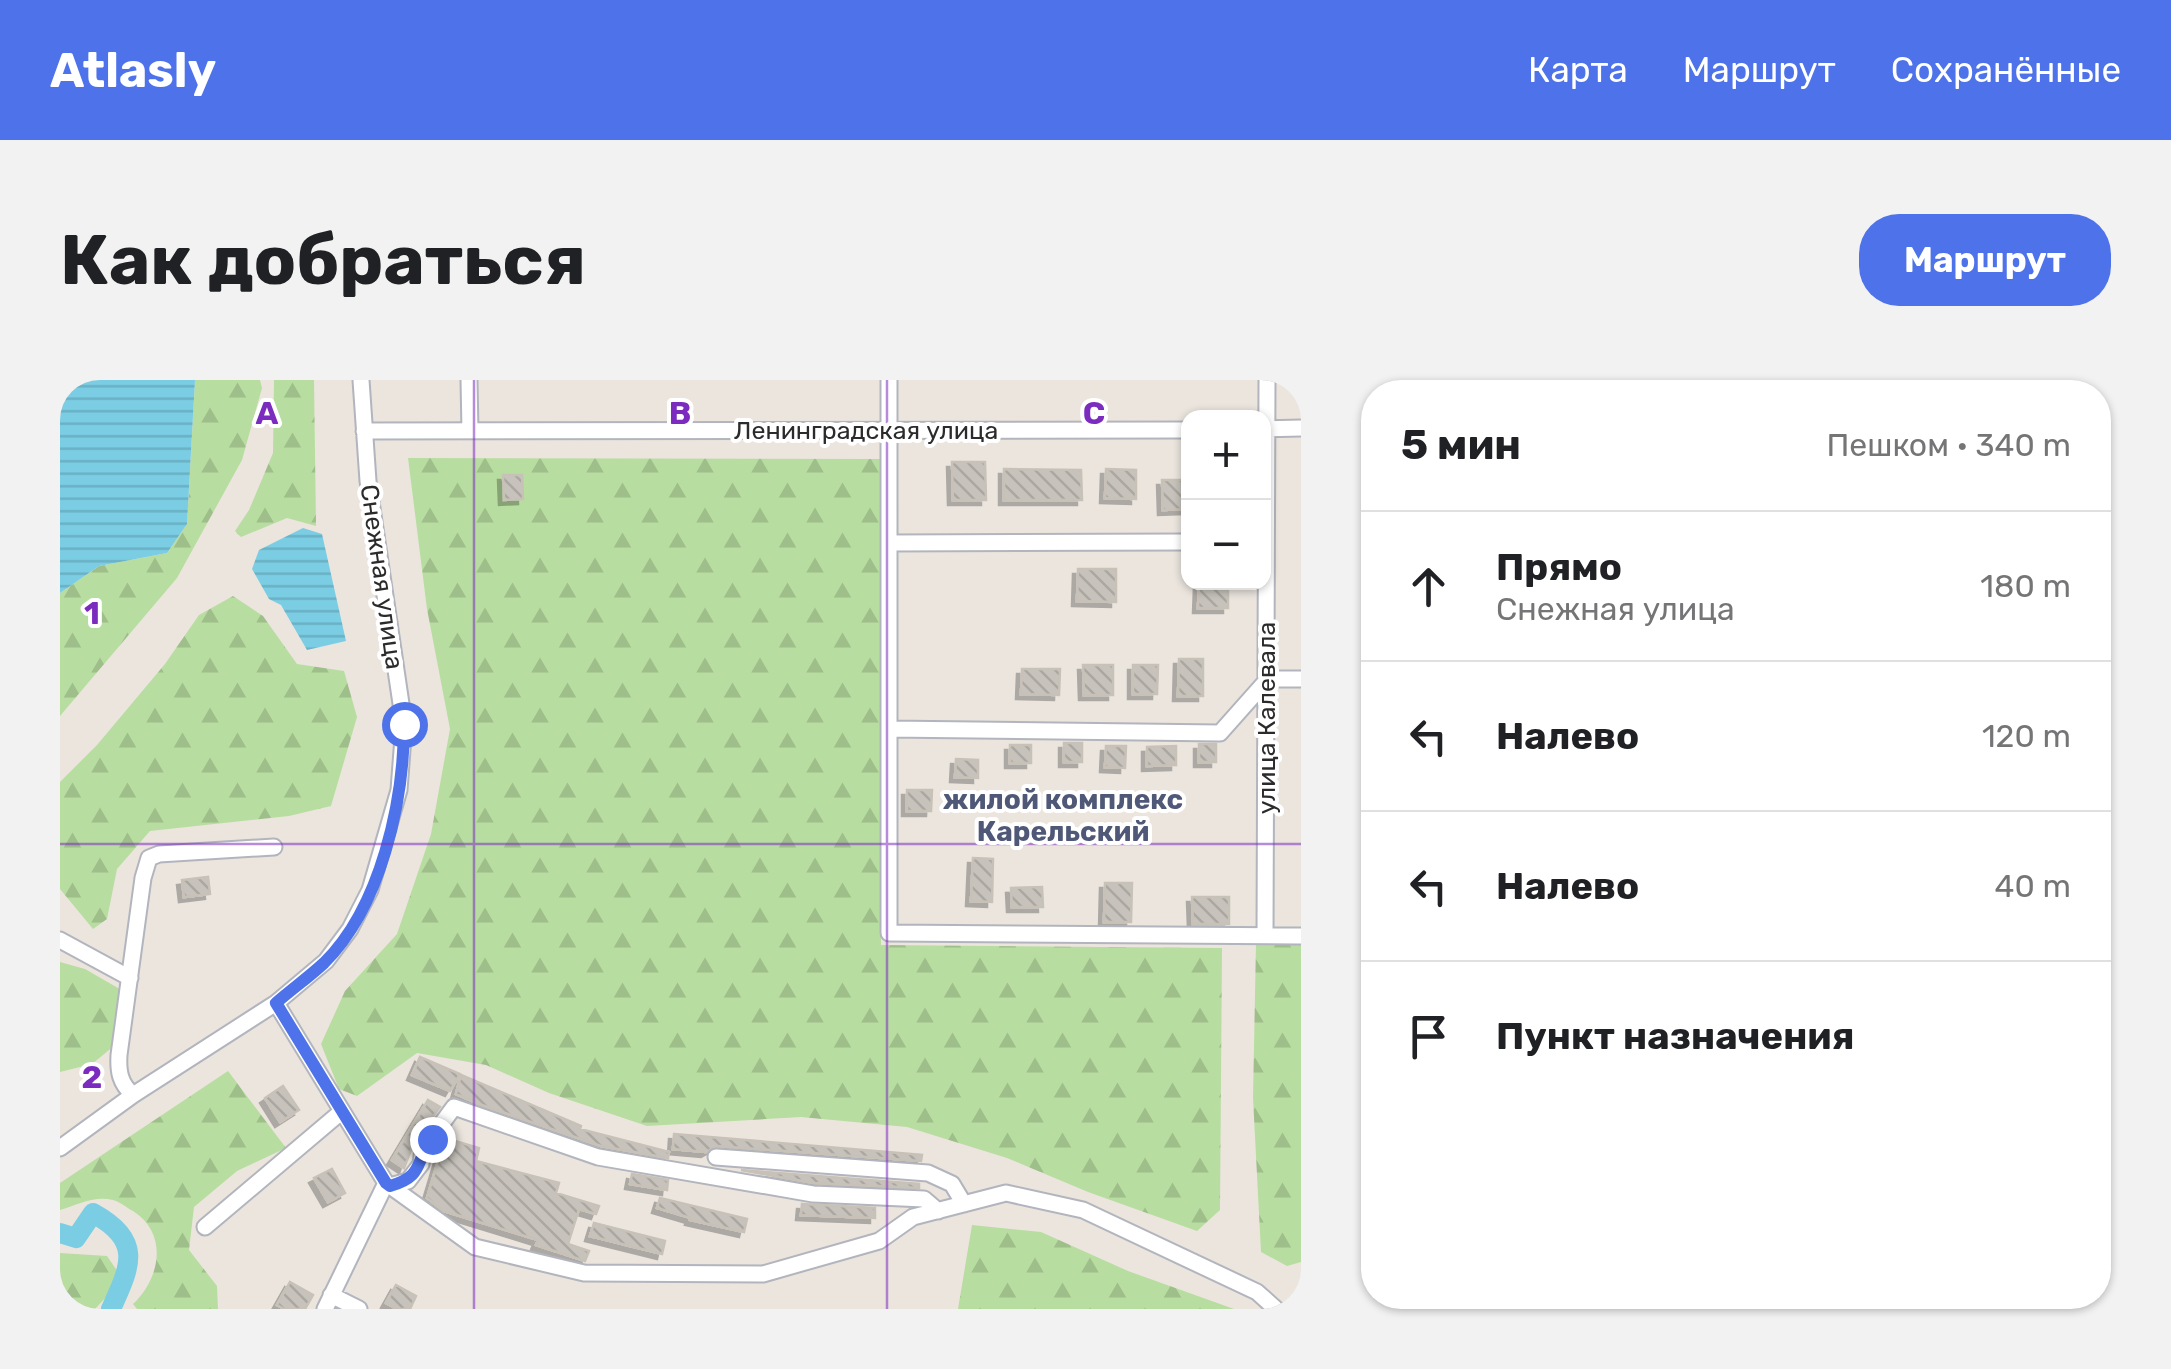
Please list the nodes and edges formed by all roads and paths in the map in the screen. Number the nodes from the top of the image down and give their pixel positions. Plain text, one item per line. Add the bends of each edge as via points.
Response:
1 (469, 380) edge
2 (889, 380) edge
3 (1267, 380) edge
4 (361, 384) edge
5 (1266, 410) edge
6 (1301, 428) edge
7 (1271, 429) edge
8 (889, 430) junction
9 (1181, 430) edge
10 (470, 431) junction
11 (364, 432) junction
12 (1181, 542) edge
13 (889, 543) junction
14 (1266, 590) edge
15 (1268, 679) junction
16 (1301, 679) edge
17 (889, 729) junction
18 (274, 847) dead end
19 (1265, 936) junction
20 (1301, 936) edge
21 (60, 940) edge
22 (130, 978) junction
23 (276, 1003) junction
24 (133, 1096) junction
25 (341, 1112) junction
26 (60, 1148) edge
27 (716, 1157) dead end
28 (388, 1184) junction
29 (964, 1204) junction
30 (938, 1211) junction
31 (205, 1228) dead end
32 (328, 1302) edge
33 (360, 1309) edge
34 (1276, 1309) edge

1 - 10 street
2 - 8 street
3 - 5 street, улица Калевала
4 - 11 street, Снежная улица
6 - 7 street
8 - 9 street, Ленинградская улица
8 - 10 street, Ленинградская улица
8 - 13 street
10 - 11 street, Ленинградская улица
11 - 23 street, Снежная улица via 404,724 399,790 383,854 350,930 326,961
12 - 13 street
13 - 17 street
14 - 15 street, улица Калевала
15 - 16 street
15 - 17 street via 1220,733
15 - 19 street, улица Калевала
17 - 19 street via 889,934
18 - 22 street via 149,858
19 - 20 street
21 - 22 street
22 - 24 street via 118,1072
23 - 24 street, Снежная улица
23 - 25 street
24 - 26 street, Снежная улица
25 - 28 street
25 - 31 street
27 - 29 street via 928,1172 952,1184
28 - 30 street via 475,1247 584,1273 763,1274 879,1241 913,1217
28 - 30 street via 408,1181 454,1107 598,1157 813,1194 924,1199
28 - 32 street
29 - 30 street
29 - 34 street via 1006,1194 1083,1210 1257,1292
32 - 33 street

